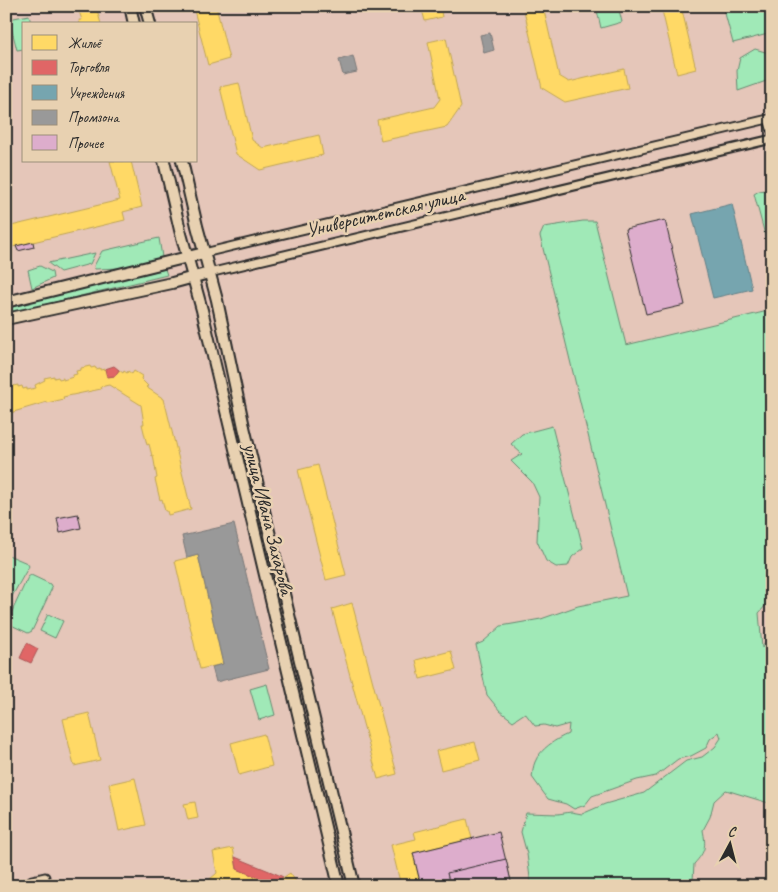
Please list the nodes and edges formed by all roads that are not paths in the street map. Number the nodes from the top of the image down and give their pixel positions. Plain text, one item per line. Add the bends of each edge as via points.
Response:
1 (130, 6) edge
2 (145, 6) edge
3 (134, 22) edge
4 (149, 22) edge
5 (772, 132) edge
6 (772, 139) edge
7 (164, 162) edge
8 (182, 162) edge
9 (204, 253) junction
10 (187, 258) junction
11 (209, 273) junction
12 (193, 277) junction
13 (6, 302) edge
14 (6, 319) edge
15 (46, 877) dead end
16 (23, 886) edge
17 (339, 886) edge
18 (354, 886) edge

1 - 3 main road
2 - 4 main road
5 - 9 street, Университетская улица via 768,119
6 - 11 street, Университетская улица
7 - 10 main road, улица Ивана Захарова
8 - 9 main road, улица Ивана Захарова
9 - 10 main road, Университетская улица
9 - 11 main road, улица Ивана Захарова
10 - 12 main road, улица Ивана Захарова
10 - 13 main road, Университетская улица
11 - 12 main road, Университетская улица
11 - 18 main road, улица Ивана Захарова
12 - 14 main road, Университетская улица
12 - 17 main road, улица Ивана Захарова
15 - 16 street

